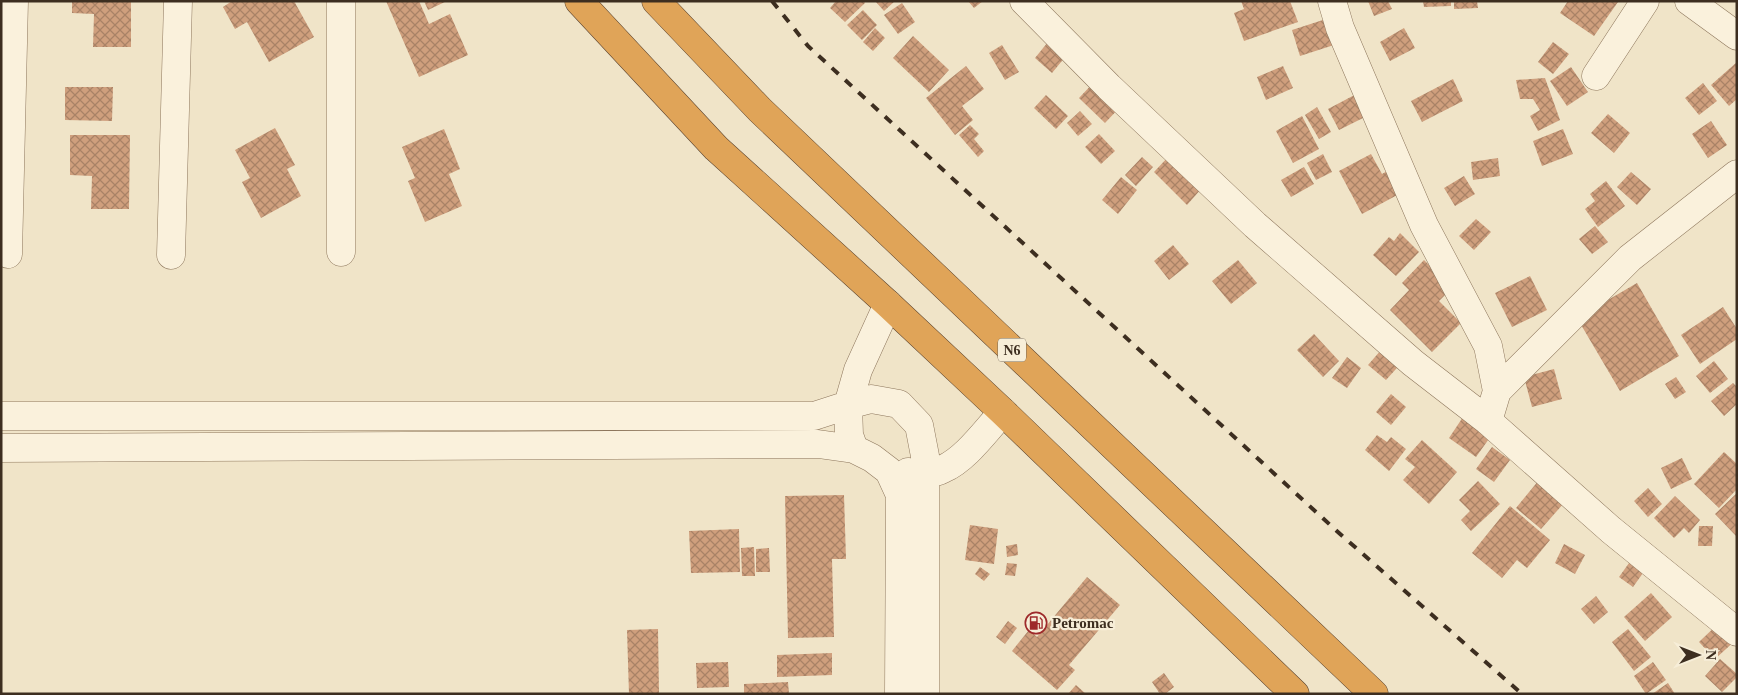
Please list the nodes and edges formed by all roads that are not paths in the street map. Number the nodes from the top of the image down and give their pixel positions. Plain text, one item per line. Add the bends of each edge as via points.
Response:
1 (14, 1) edge
2 (178, 1) edge
3 (341, 1) edge
4 (579, 1) edge
5 (656, 1) edge
6 (1024, 1) edge
7 (1332, 1) edge
8 (1644, 1) edge
9 (1689, 1) edge
10 (1737, 36) edge
11 (1596, 76) dead end
12 (1737, 174) edge
13 (341, 252) dead end
14 (8, 254) dead end
15 (171, 255) dead end
16 (888, 304) junction
17 (1497, 391) junction
18 (848, 405) junction
19 (1003, 412) junction
20 (1, 416) edge
21 (1488, 421) junction
22 (1, 448) edge
23 (854, 449) junction
24 (889, 471) junction
25 (925, 474) junction
26 (1736, 630) edge
27 (899, 694) edge
28 (925, 694) edge
29 (1295, 694) edge
30 (1374, 694) edge

1 - 14 street
2 - 15 street
3 - 13 street
4 - 16 highway via 716,148
5 - 30 highway, N6 via 760,110
6 - 21 street via 1109,87 1255,225 1413,363
7 - 17 street via 1340,28 1424,225 1488,346
8 - 11 street
9 - 10 street
12 - 17 street via 1630,258
16 - 18 street via 858,370
16 - 19 highway
17 - 21 street
18 - 20 street via 814,416
18 - 23 street via 849,436
18 - 25 street via 871,399 899,404 919,425
19 - 25 street via 966,453 943,469
19 - 29 highway
21 - 26 street via 1611,530
22 - 23 street via 818,444
23 - 24 street
24 - 25 street
24 - 27 street via 900,495
25 - 28 street

